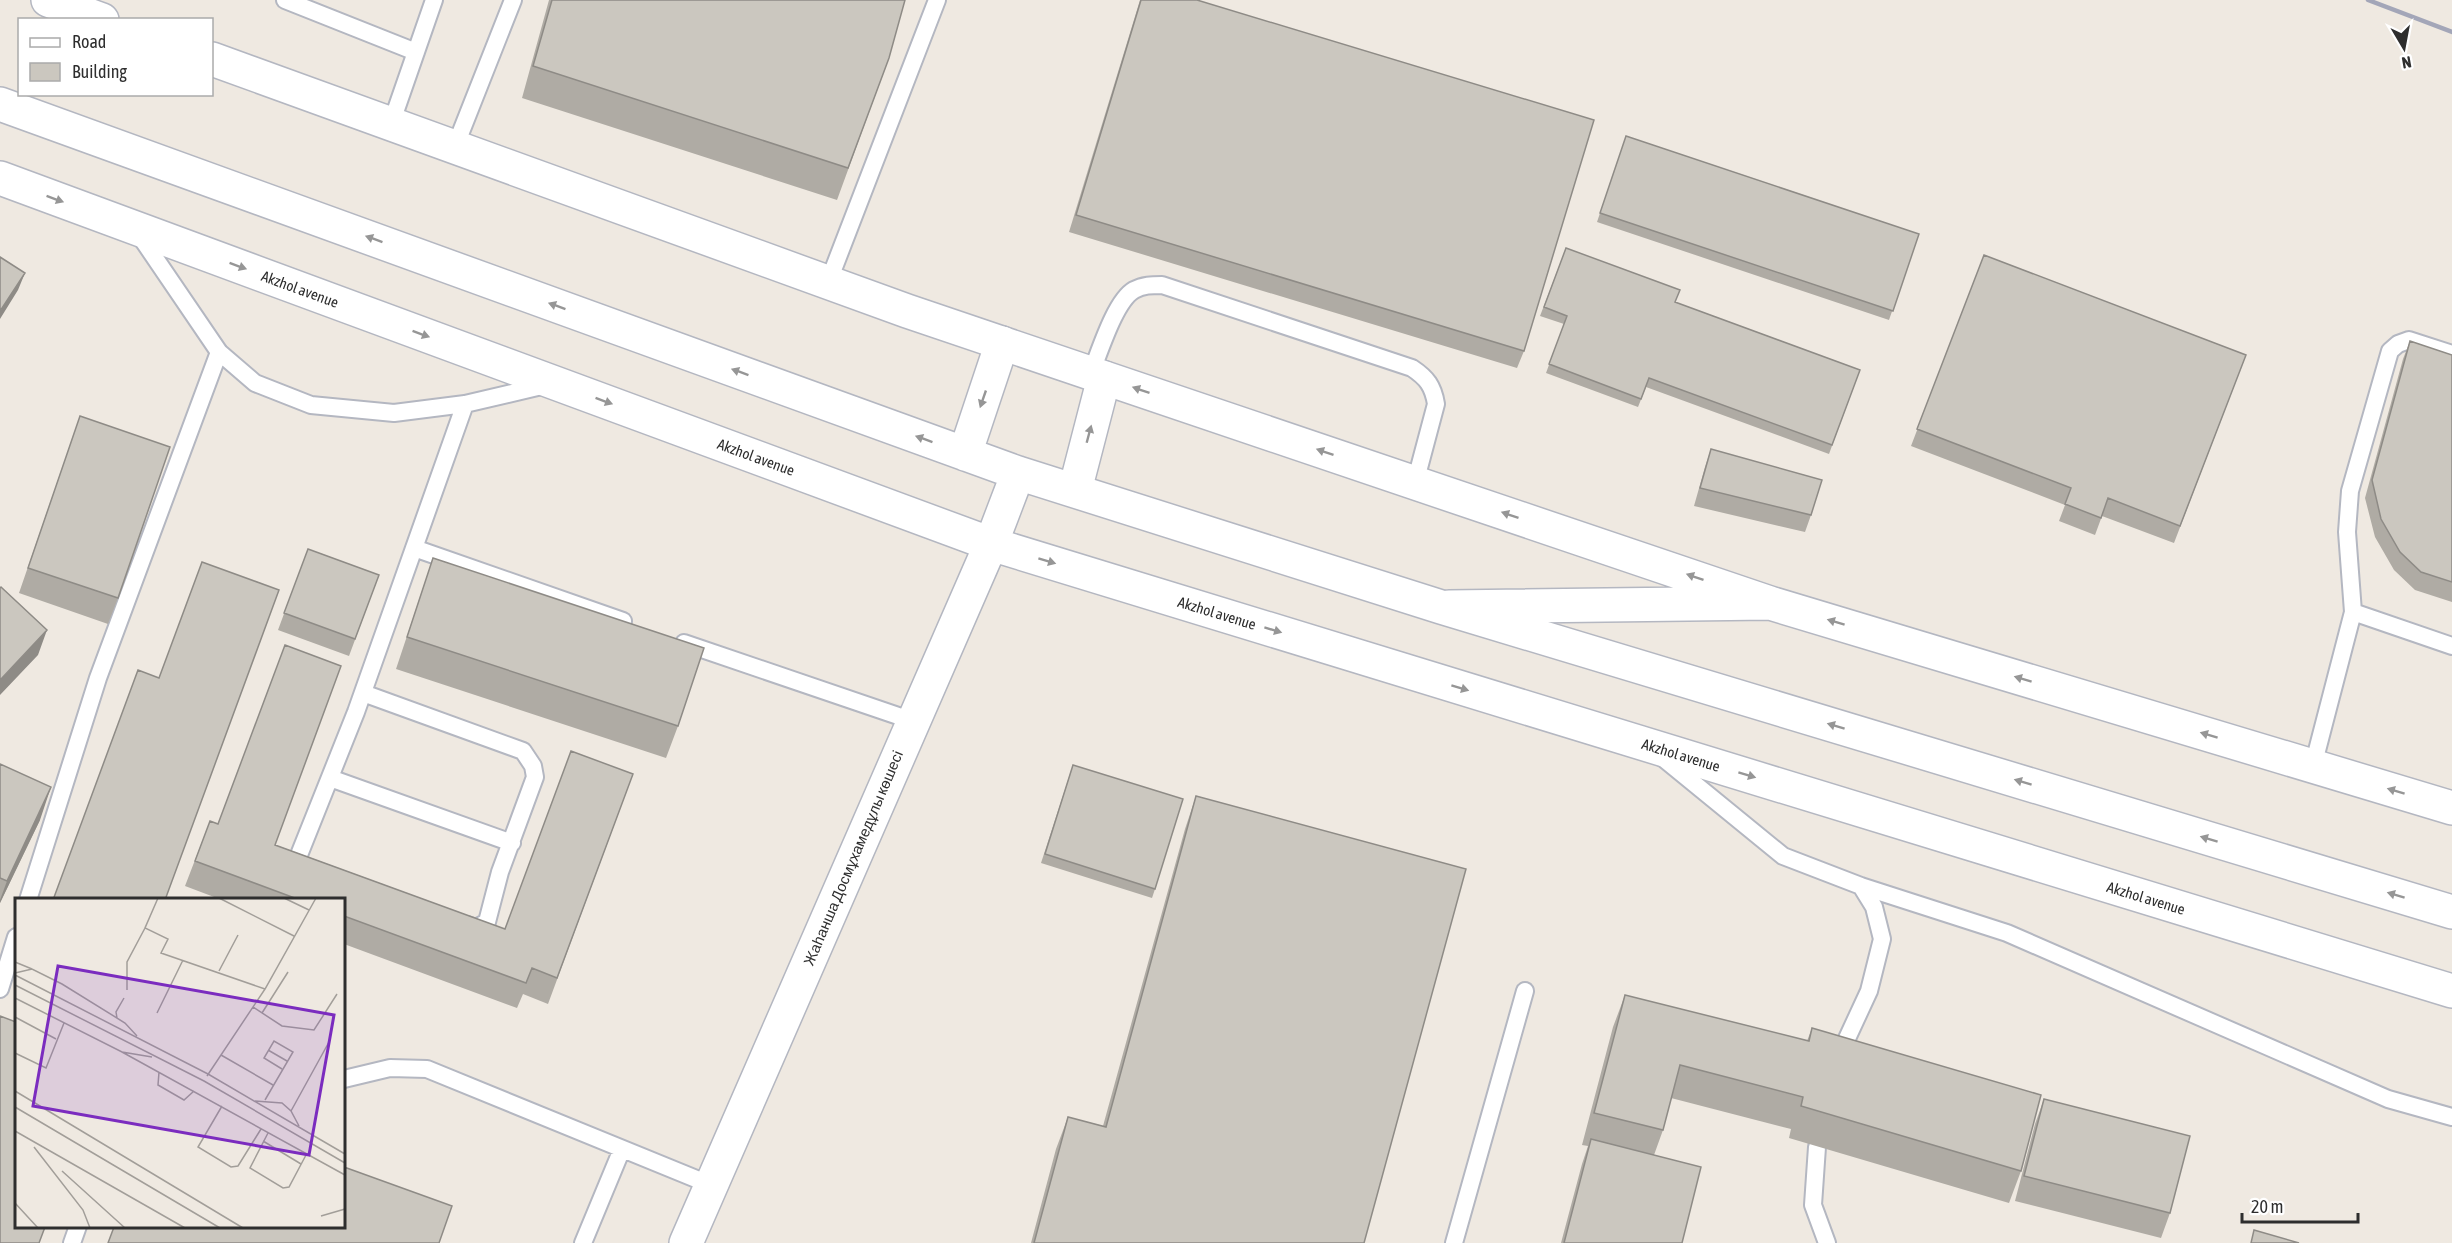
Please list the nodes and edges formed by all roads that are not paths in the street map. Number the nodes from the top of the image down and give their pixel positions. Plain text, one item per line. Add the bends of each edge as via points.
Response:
1 (48, 0) edge
2 (285, 0) edge
3 (435, 0) edge
4 (513, 0) edge
5 (937, 0) edge
6 (97, 18) edge
7 (416, 52) junction
8 (213, 59) edge
9 (0, 104) edge
10 (391, 124) junction
11 (455, 147) junction
12 (0, 178) edge
13 (134, 228) junction
14 (828, 283) junction
15 (1002, 343) junction
16 (219, 352) junction
17 (2452, 354) edge
18 (1097, 375) junction
19 (555, 383) junction
20 (465, 404) junction
21 (965, 454) junction
22 (1018, 473) junction
23 (1415, 483) junction
24 (1074, 490) junction
25 (991, 544) junction
26 (414, 548) junction
27 (1770, 603) junction
28 (1441, 607) junction
29 (2353, 612) junction
30 (638, 627) edge
31 (671, 638) edge
32 (2452, 646) edge
33 (363, 693) junction
34 (913, 721) junction
35 (1646, 745) junction
36 (2313, 766) junction
37 (330, 778) junction
38 (2452, 808) edge
39 (512, 843) junction
40 (324, 875) edge
41 (1861, 886) junction
42 (29, 898) edge
43 (2452, 912) edge
44 (454, 921) edge
45 (15, 940) edge
46 (0, 989) edge
47 (1525, 991) dead end
48 (2452, 991) edge
49 (1832, 1069) edge
50 (345, 1079) edge
51 (2452, 1116) edge
52 (1817, 1147) edge
53 (622, 1149) junction
54 (711, 1185) junction
55 (78, 1228) edge
56 (72, 1243) edge
57 (583, 1243) edge
58 (686, 1243) edge
59 (1454, 1243) edge
60 (1827, 1243) edge

1 - 6 main road
2 - 7 lane
3 - 7 lane
4 - 11 lane
5 - 14 lane
7 - 10 lane
8 - 10 main road
21 -> 9 main road
10 - 11 main road
11 - 14 main road
12 -> 13 main road, Akzhol avenue
13 - 16 lane
13 -> 19 main road, Akzhol avenue
14 - 15 main road
15 - 18 main road
15 -> 21 main road
16 - 20 lane via 255,383 311,405 394,413
16 - 42 lane via 98,678
17 - 29 lane via 2409,340 2390,351 2350,491 2347,532
23 -> 18 main road
18 - 23 lane via 1122,299 1145,285 1162,285 1412,368 1426,377 1436,404
24 -> 18 main road
19 - 20 lane
19 -> 25 main road, Akzhol avenue
20 - 26 lane
21 - 22 main road
22 - 24 main road
22 - 25 main road, Жаһанша Досмұхамедұлы көшесі
27 -> 23 main road
24 - 28 main road
25 - 34 main road, Жаһанша Досмұхамедұлы көшесі
25 -> 35 main road, Akzhol avenue
26 - 30 lane
26 - 33 lane
27 - 28 main road
36 -> 27 main road
43 -> 28 main road
29 - 32 lane
29 - 36 lane
31 - 34 lane
33 - 37 lane
33 - 39 lane via 523,751 535,777
34 - 54 main road, Жаһанша Досмұхамедұлы көшесі
35 - 41 lane via 1783,856
35 -> 48 main road, Akzhol avenue
38 -> 36 main road
37 - 39 lane
37 - 40 lane via 297,860 302,867
39 - 44 lane via 487,922 476,928
41 - 49 lane via 1874,908 1882,939 1869,990
41 - 51 lane via 2007,933 2388,1099
45 - 46 lane
47 - 59 lane
50 - 53 lane via 390,1068 427,1069
52 - 60 lane via 1813,1205
53 - 54 lane
53 - 57 lane
54 - 58 main road, Жаһанша Досмұхамедұлы көшесі
55 - 56 lane

